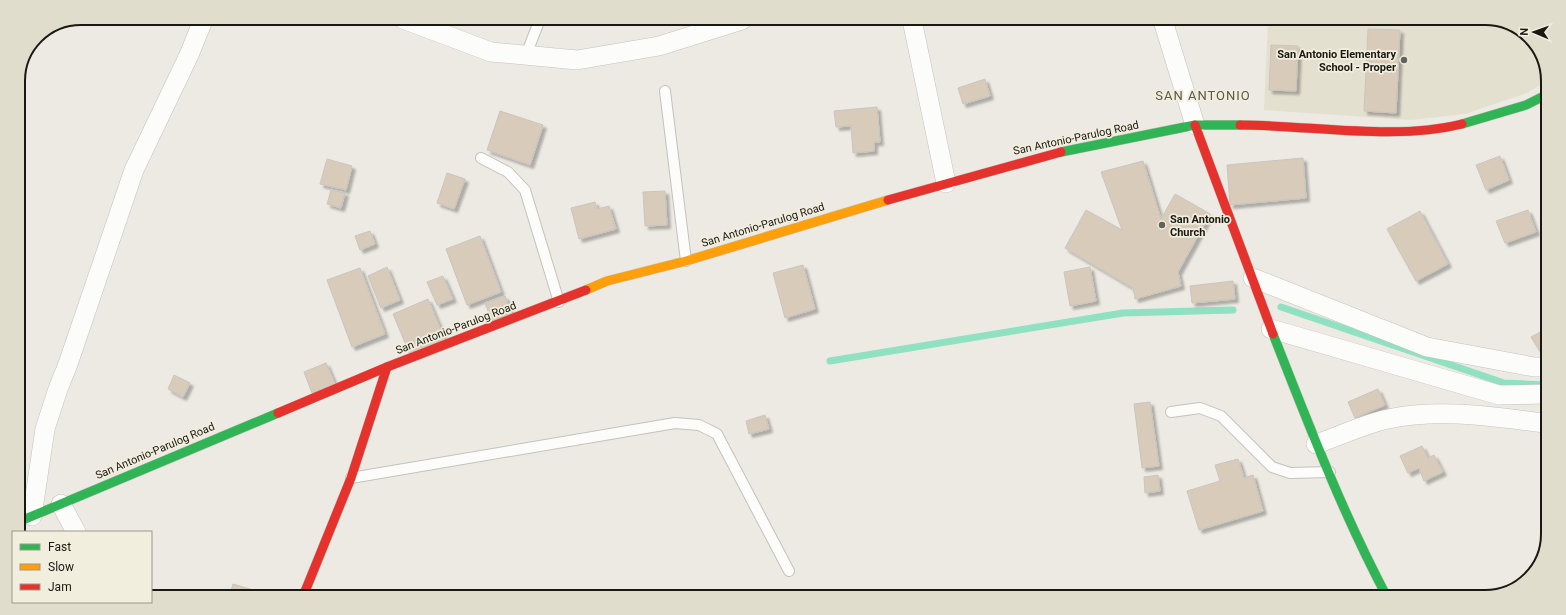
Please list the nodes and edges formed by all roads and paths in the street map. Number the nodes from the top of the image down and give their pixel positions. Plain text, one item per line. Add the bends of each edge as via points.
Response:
1 (201, 25) edge
2 (419, 25) edge
3 (538, 25) edge
4 (726, 25) edge
5 (913, 25) edge
6 (1164, 25) edge
7 (526, 55) junction
8 (665, 91) dead end
9 (1541, 98) edge
10 (1195, 125) junction
11 (481, 158) dead end
12 (946, 183) junction
13 (686, 261) junction
14 (1253, 278) junction
15 (558, 302) junction
16 (1271, 329) junction
17 (387, 366) junction
18 (1541, 367) edge
19 (1541, 394) edge
20 (1171, 412) dead end
21 (1541, 422) edge
22 (1316, 444) junction
23 (1330, 472) junction
24 (351, 478) junction
25 (61, 504) junction
26 (25, 519) edge
27 (75, 531) edge
28 (789, 571) dead end
29 (306, 590) edge
30 (1383, 590) edge

1 - 26 street via 134,170 45,429
2 - 7 street via 491,52
3 - 7 lane
4 - 7 street via 659,46 577,60
5 - 12 street
6 - 10 street
8 - 13 lane
9 - 10 street, San Antonio-Parulog Road via 1483,119 1447,128 1412,131
10 - 12 street, San Antonio-Parulog Road via 1042,156
10 - 14 street
11 - 15 lane via 508,172 525,190
12 - 13 street, San Antonio-Parulog Road
13 - 15 street, San Antonio-Parulog Road via 607,281
14 - 16 street
14 - 18 street via 1427,347
15 - 17 street, San Antonio-Parulog Road
16 - 19 street via 1499,395
16 - 22 street
17 - 24 street
17 - 25 street, San Antonio-Parulog Road
20 - 23 lane via 1200,408 1221,416 1272,467 1290,473
21 - 22 street via 1477,414 1433,414 1388,419
22 - 23 street
23 - 30 street
24 - 28 lane via 675,423 699,425 717,434
24 - 29 street
25 - 26 street, San Antonio-Parulog Road
25 - 27 street

